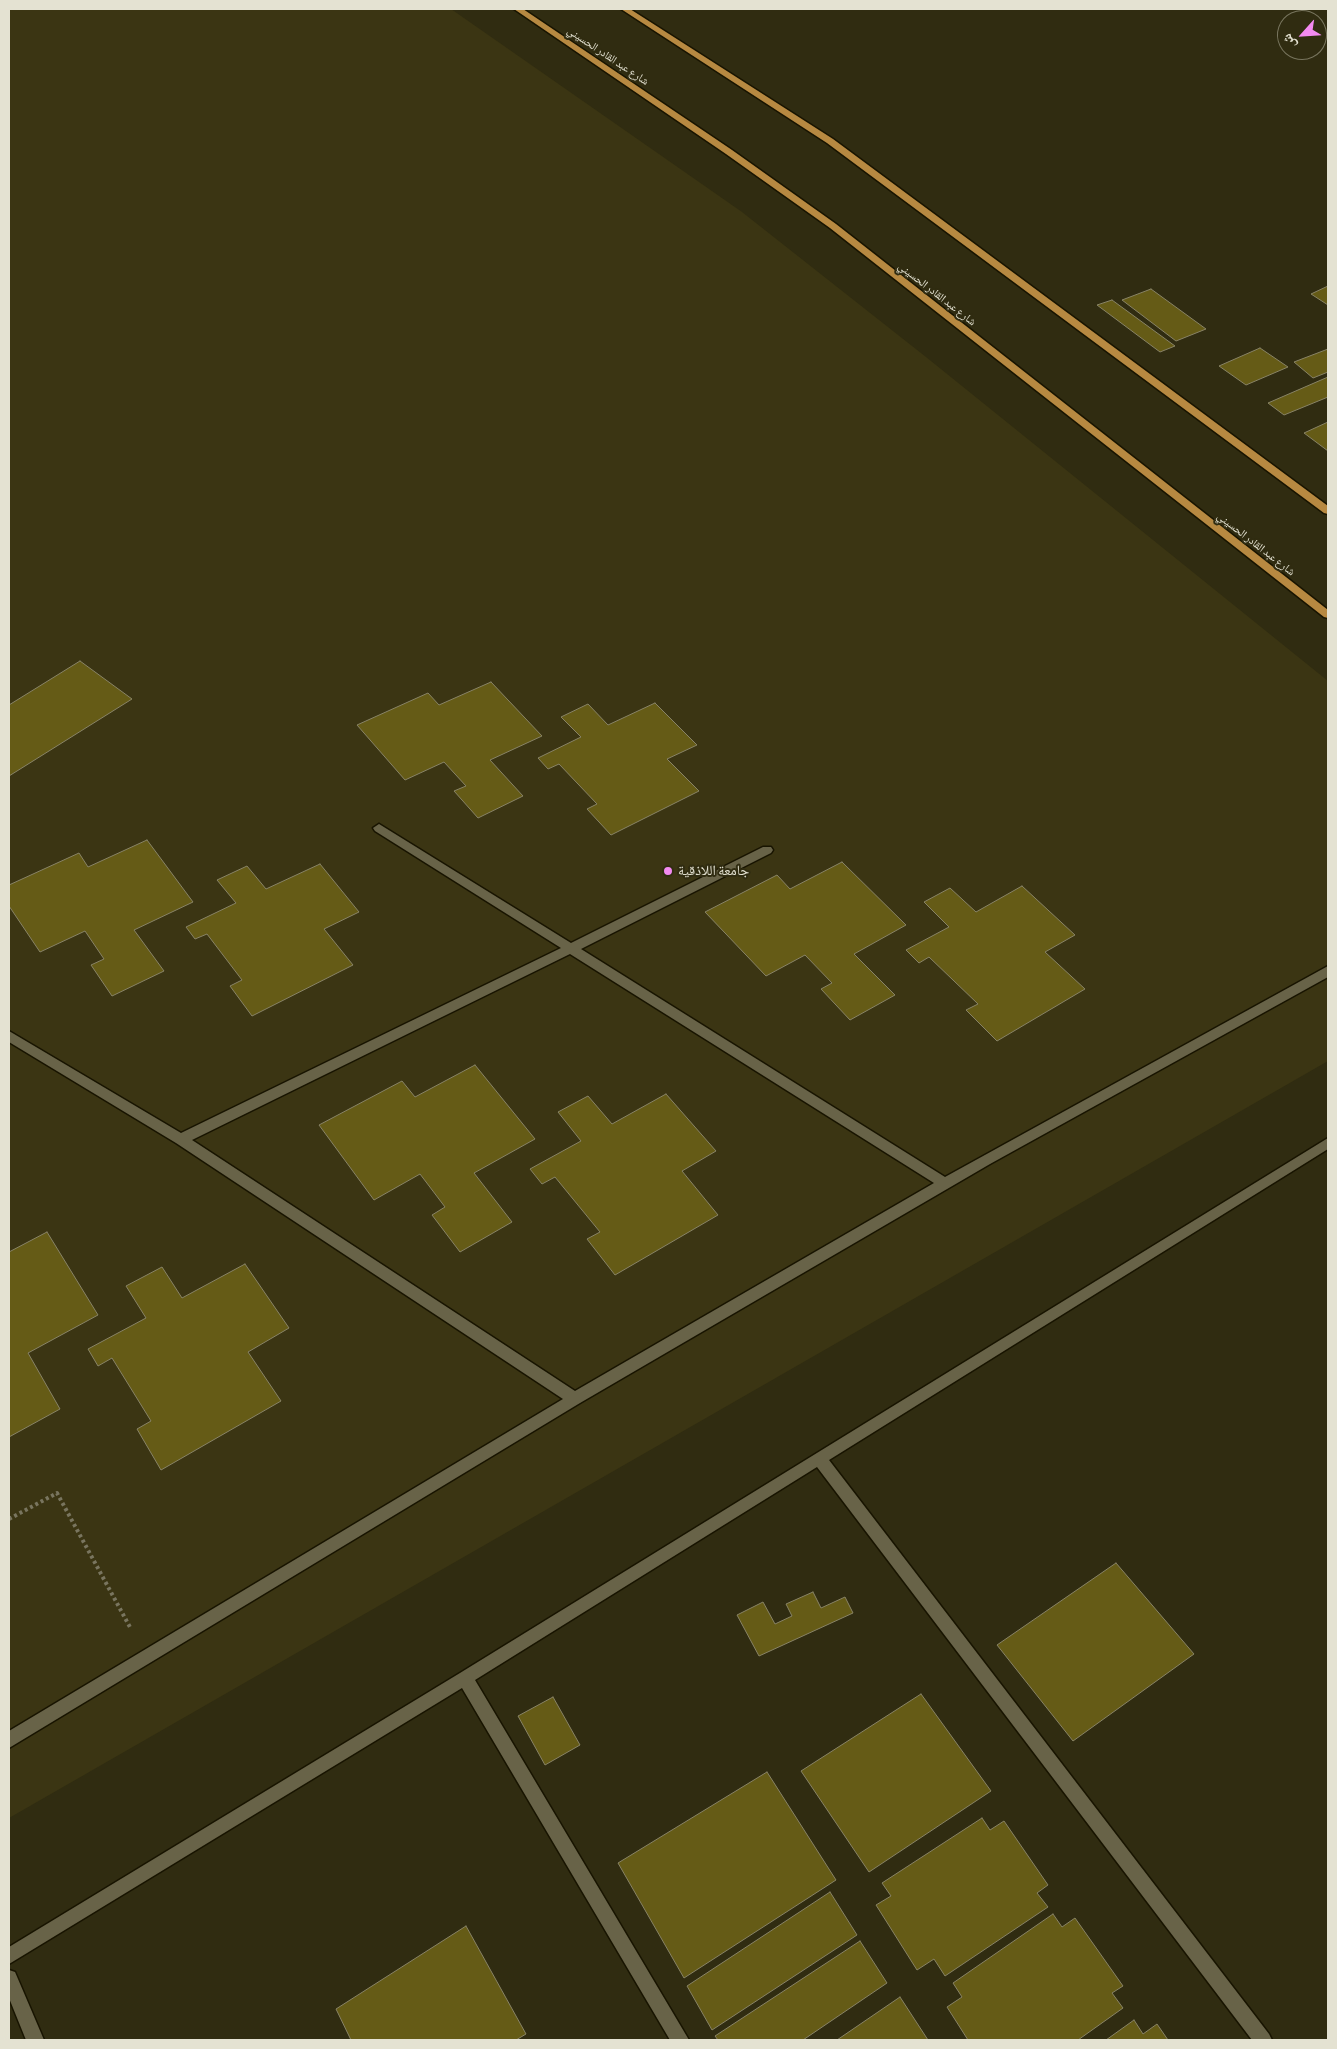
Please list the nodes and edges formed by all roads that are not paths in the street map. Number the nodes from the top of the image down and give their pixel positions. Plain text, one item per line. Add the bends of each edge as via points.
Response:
1 (518, 9) edge
2 (625, 9) edge
3 (1328, 511) edge
4 (1328, 615) edge
5 (379, 828) dead end
6 (767, 850) dead end
7 (570, 949) junction
8 (1328, 971) edge
9 (9, 1036) edge
10 (181, 1139) junction
11 (1328, 1143) edge
12 (944, 1184) junction
13 (575, 1399) junction
14 (819, 1458) junction
15 (464, 1678) junction
16 (9, 1740) edge
17 (9, 1956) edge
18 (9, 1978) edge
19 (35, 2040) edge
20 (680, 2040) edge
21 (1263, 2040) edge

1 - 4 main road, شارع عبد القادر الحسيني via 832,226
2 - 3 main road via 830,141
5 - 7 street
6 - 7 street
7 - 10 street
7 - 12 street
8 - 12 street
9 - 10 street
10 - 13 street
11 - 14 street
12 - 13 street
13 - 16 street
14 - 15 street
14 - 21 street
15 - 17 street
15 - 20 street
18 - 19 street

